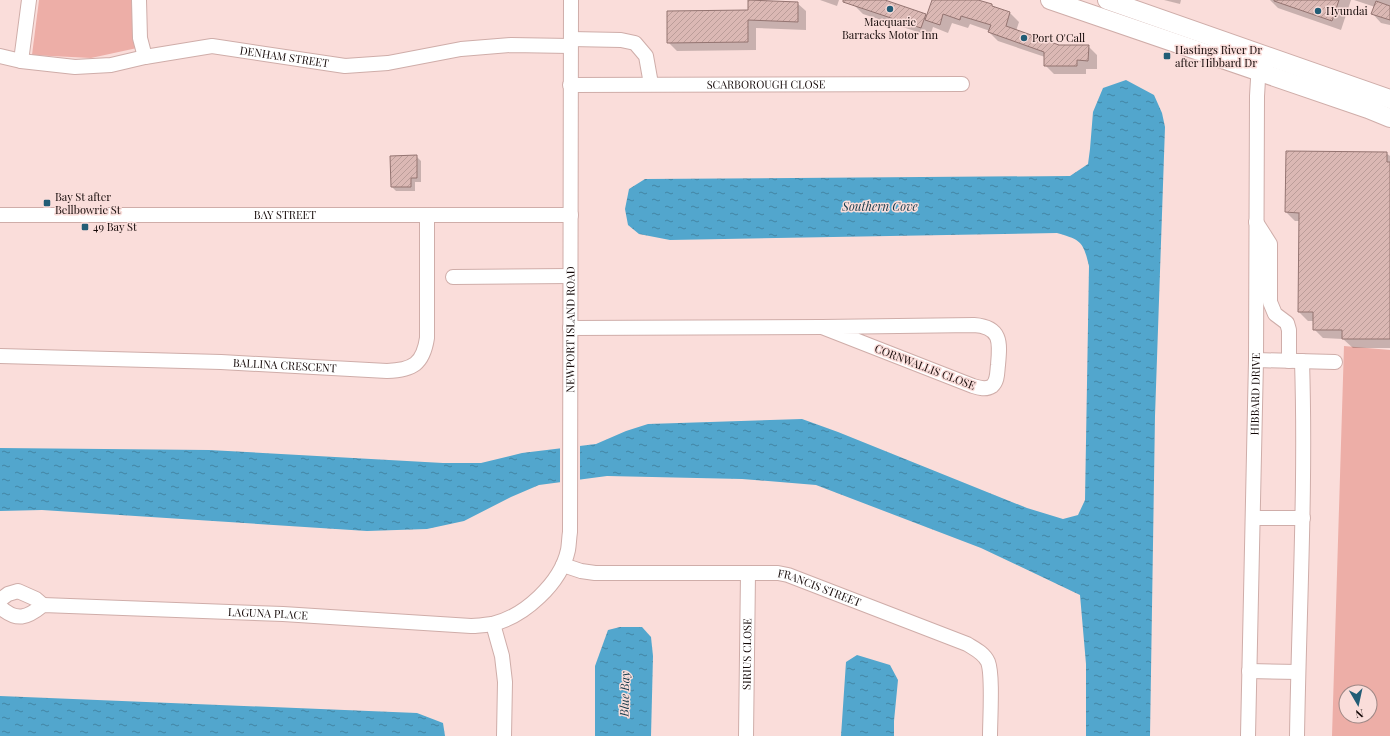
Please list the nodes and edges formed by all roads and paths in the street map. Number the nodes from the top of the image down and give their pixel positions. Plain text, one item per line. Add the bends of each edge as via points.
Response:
1 (29, 0) edge
2 (139, 0) edge
3 (571, 0) edge
4 (1050, 0) edge
5 (1107, 0) edge
6 (570, 42) junction
7 (1261, 53) junction
8 (0, 56) edge
9 (145, 57) junction
10 (22, 61) junction
11 (1258, 72) junction
12 (651, 84) junction
13 (962, 84) dead end
14 (570, 85) junction
15 (1390, 99) edge
16 (1390, 118) edge
17 (0, 214) edge
18 (427, 215) junction
19 (571, 215) junction
20 (1256, 222) junction
21 (570, 276) junction
22 (453, 277) dead end
23 (822, 327) junction
24 (570, 328) junction
25 (0, 356) edge
26 (1256, 360) junction
27 (1296, 361) junction
28 (1335, 362) dead end
29 (1253, 518) junction
30 (1303, 518) junction
31 (563, 565) junction
32 (748, 573) junction
33 (0, 600) edge
34 (43, 605) junction
35 (0, 607) edge
36 (494, 624) junction
37 (1249, 671) junction
38 (1298, 672) junction
39 (504, 736) edge
40 (746, 736) edge
41 (990, 736) edge
42 (1248, 736) edge
43 (1297, 736) edge

1 - 10 street
2 - 9 street via 140,38
3 - 6 street, NEWPORT ISLAND ROAD
4 - 11 main road
5 - 7 main road
6 - 9 street, DENHAM STREET via 461,49 388,63 345,66 212,46
6 - 12 street, DENHAM STREET via 621,40 634,43 646,56
6 - 14 street, NEWPORT ISLAND ROAD
7 - 11 street, HIBBARD DRIVE
7 - 15 main road
8 - 10 street, DENHAM STREET
9 - 10 street, DENHAM STREET via 111,65 75,67
11 - 16 main road
11 - 20 street, HIBBARD DRIVE
12 - 13 street, SCARBOROUGH CLOSE
12 - 14 street, SCARBOROUGH CLOSE
14 - 19 street, NEWPORT ISLAND ROAD
17 - 18 street, BAY STREET
18 - 19 street, BAY STREET
18 - 25 street, BALLINA CRESCENT via 427,338 423,356 405,369 387,371 221,362
19 - 21 street, NEWPORT ISLAND ROAD
20 - 26 street, HIBBARD DRIVE
20 - 27 street via 1270,244 1270,302 1275,314 1286,322
21 - 22 street
21 - 24 street, NEWPORT ISLAND ROAD
23 - 23 street, CORNWALLIS CLOSE via 983,325 998,336 1000,344 995,382 990,387 982,389
23 - 24 street, CORNWALLIS CLOSE
24 - 31 street, NEWPORT ISLAND ROAD via 570,487 568,550
26 - 27 street
26 - 29 street, HIBBARD DRIVE
27 - 28 street
27 - 30 street via 1304,415
29 - 30 street
29 - 37 street, HIBBARD DRIVE
30 - 38 street
31 - 32 street, FRANCIS STREET via 595,573
31 - 36 street, NEWPORT ISLAND ROAD via 545,590 526,608
32 - 40 street, SIRIUS CLOSE
32 - 41 street, FRANCIS STREET via 778,573 798,578 967,644 979,651 988,662 990,676
33 - 34 street, LAGUNA PLACE via 18,591
34 - 35 street via 27,616 18,618
34 - 36 street, LAGUNA PLACE via 284,614 471,626
36 - 39 street via 505,682
37 - 38 street
37 - 42 street, HIBBARD DRIVE
38 - 43 street

